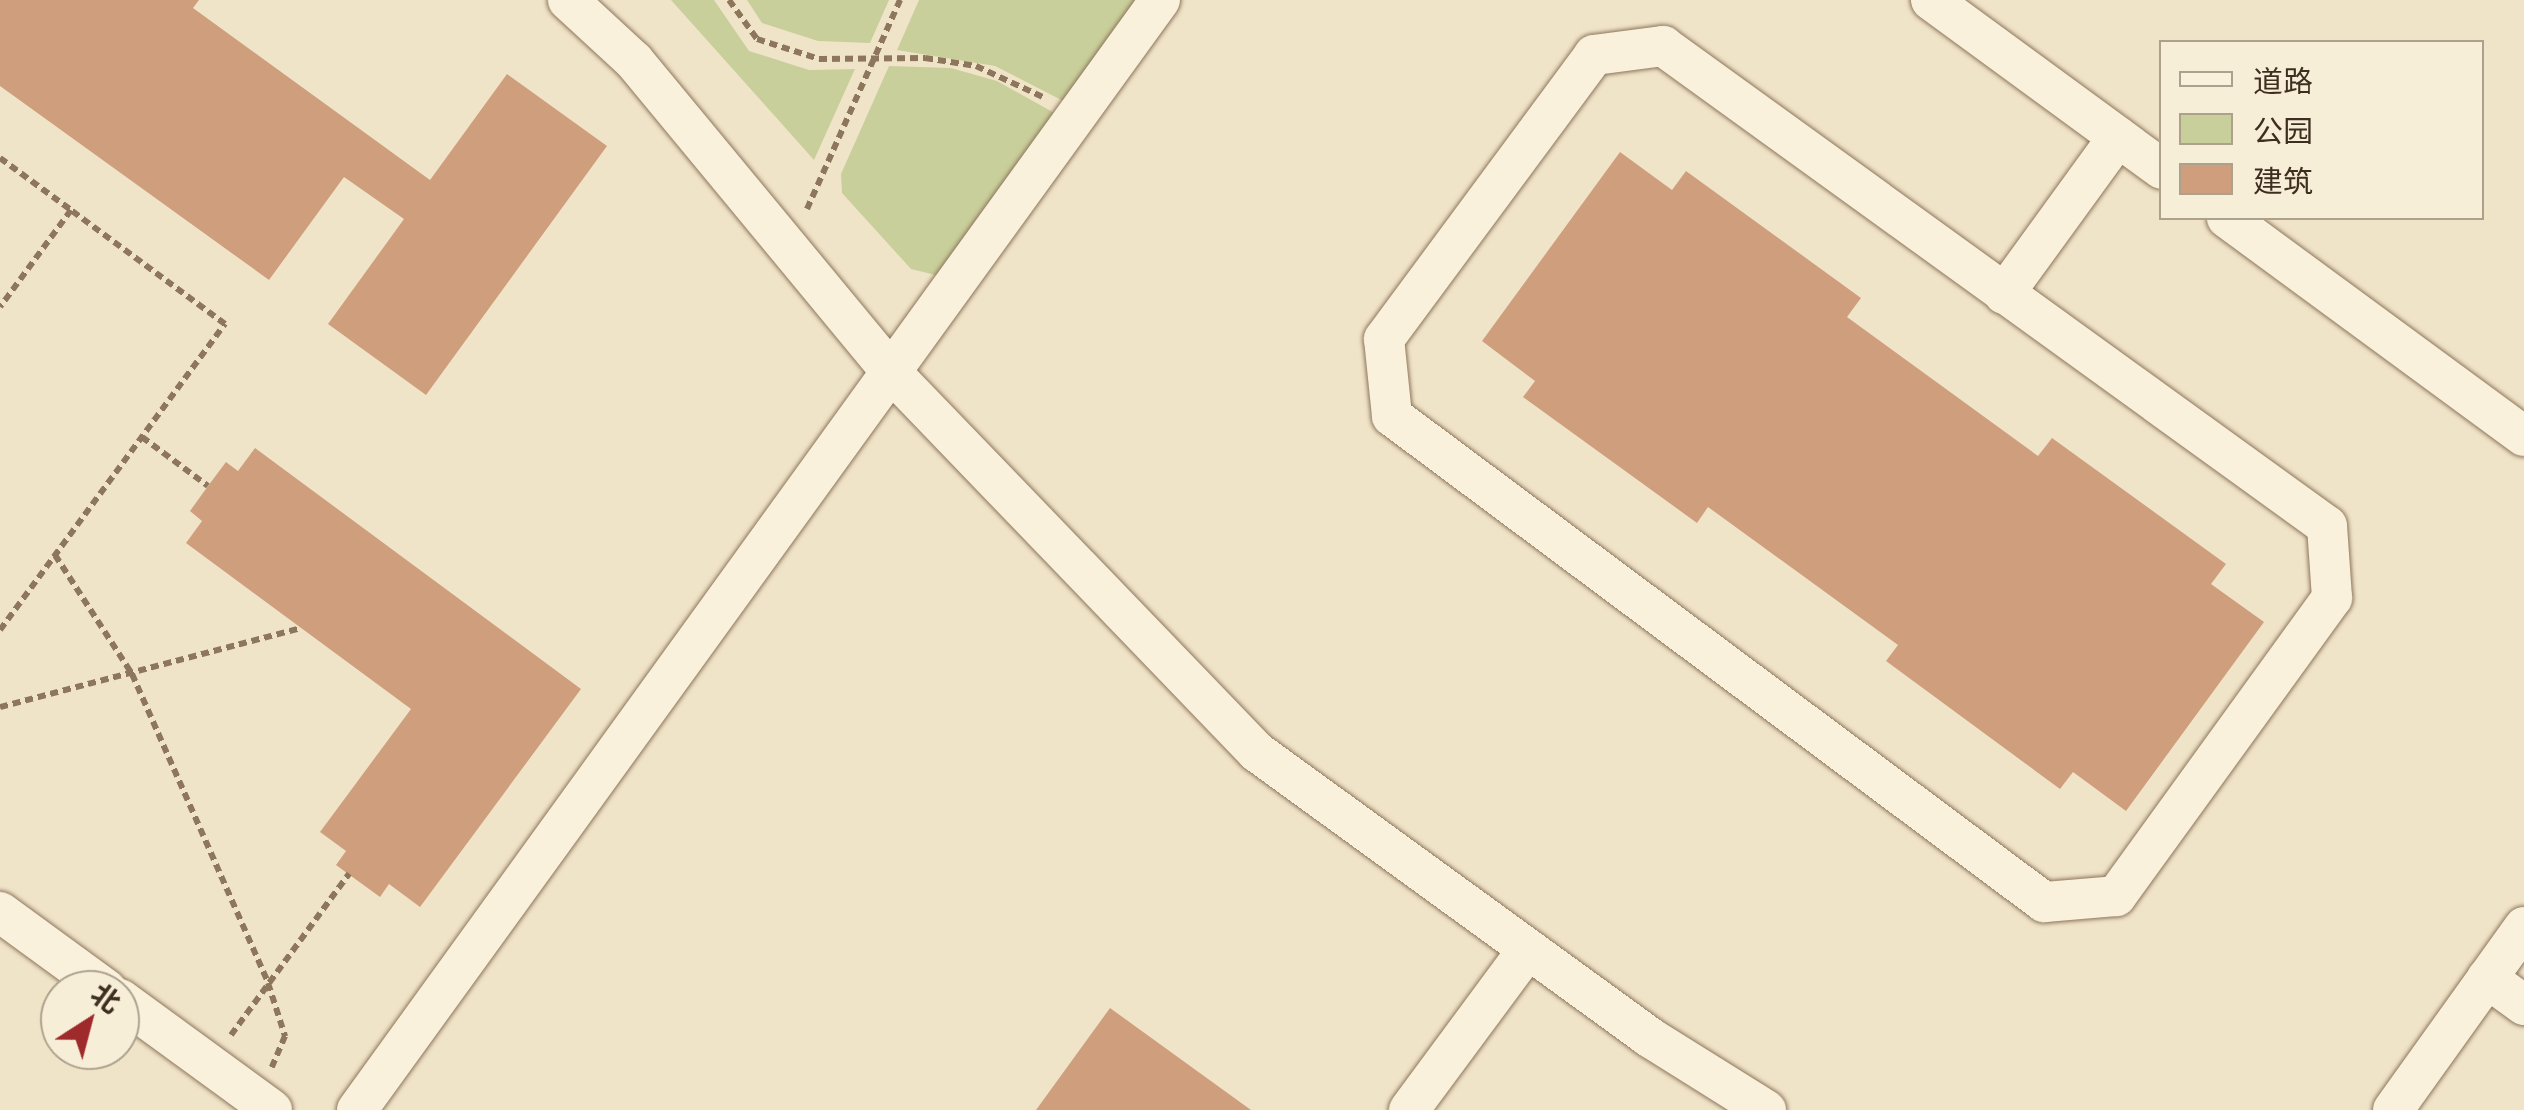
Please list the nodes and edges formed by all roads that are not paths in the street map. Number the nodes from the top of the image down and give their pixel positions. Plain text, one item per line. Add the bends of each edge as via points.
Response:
1 (568, 0) edge
2 (1160, 0) edge
3 (1931, 0) edge
4 (2118, 137) junction
5 (2159, 168) edge
6 (2230, 220) edge
7 (2004, 294) junction
8 (890, 372) junction
9 (2524, 436) edge
10 (0, 912) edge
11 (2524, 927) edge
12 (1528, 949) junction
13 (80, 970) edge
14 (2487, 978) junction
15 (2524, 1005) edge
16 (140, 1014) edge
17 (265, 1105) edge
18 (357, 1110) edge
19 (1409, 1110) edge
20 (1766, 1110) edge
21 (2393, 1110) edge

1 - 8 lane via 634,61
2 - 8 lane
3 - 4 lane
4 - 5 lane
4 - 7 lane
6 - 9 lane
7 - 7 lane via 1663,46 1594,55 1384,340 1392,416 2044,902 2116,896 2332,598 2326,526
8 - 12 lane via 1257,752
8 - 18 lane
10 - 13 lane
11 - 14 lane
12 - 19 lane
12 - 20 lane via 1649,1037
14 - 15 lane
14 - 21 lane
16 - 17 lane

